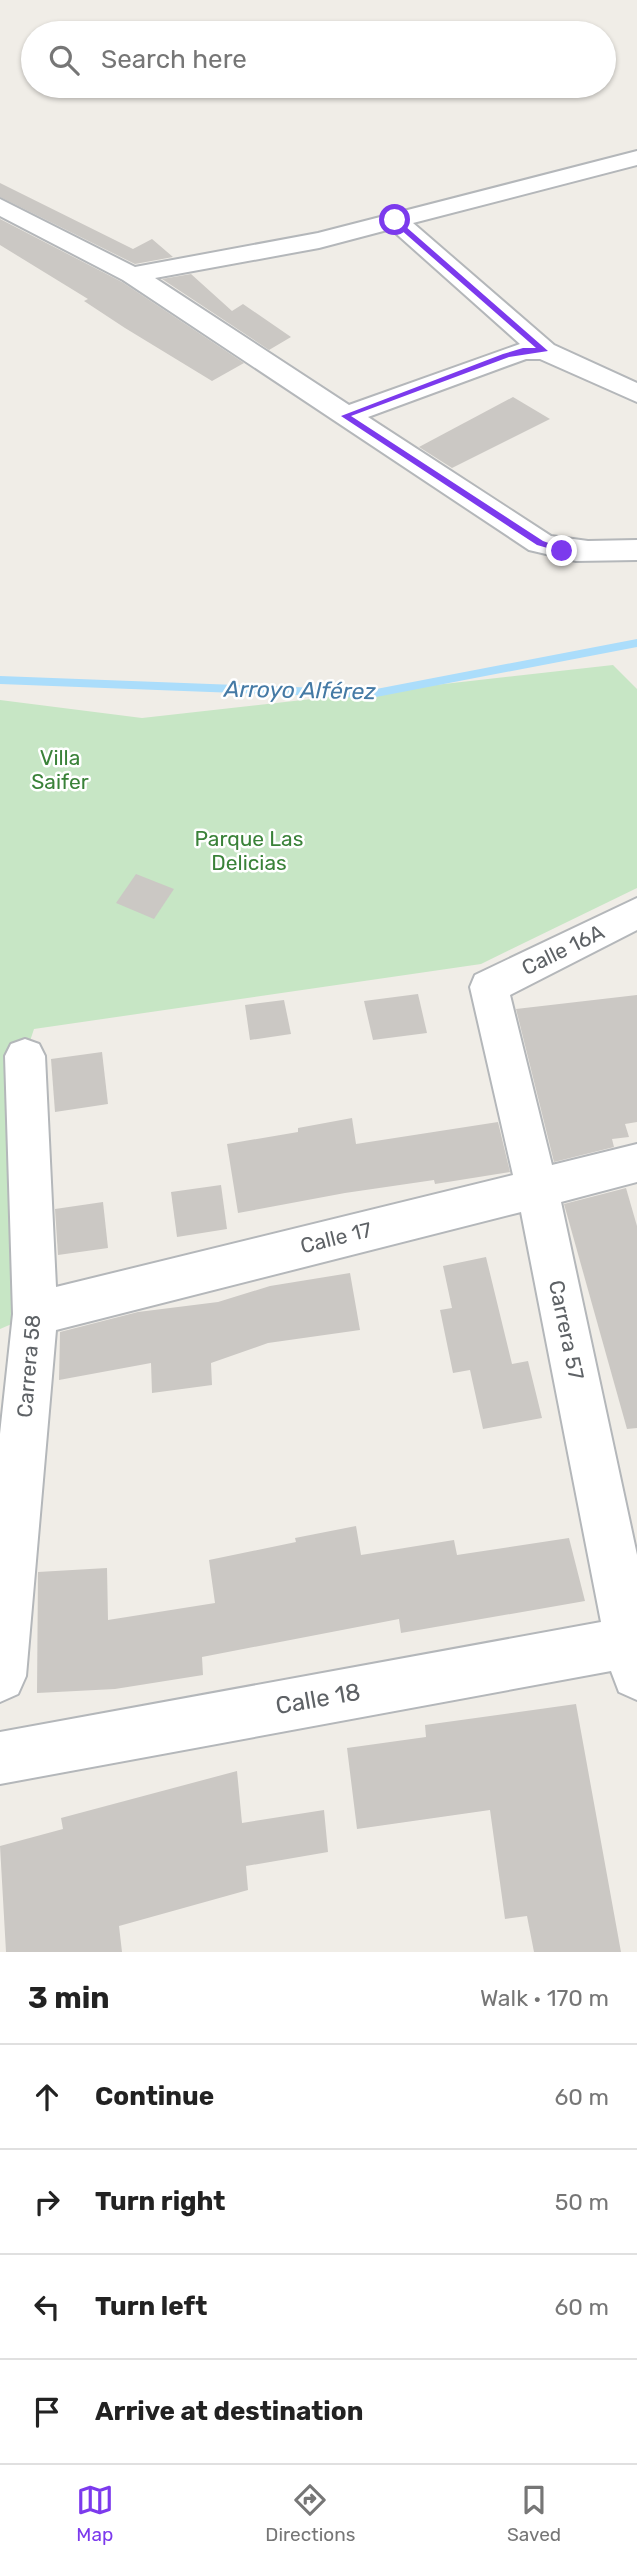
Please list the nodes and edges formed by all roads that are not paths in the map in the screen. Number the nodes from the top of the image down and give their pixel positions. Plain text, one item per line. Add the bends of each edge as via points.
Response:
1 (637, 158) edge
2 (0, 206) edge
3 (395, 220) junction
4 (132, 275) junction
5 (544, 351) junction
6 (637, 394) edge
7 (345, 416) junction
8 (637, 550) edge
9 (637, 914) edge
10 (489, 987) joint
11 (25, 1056) dead end
12 (637, 1164) edge
13 (537, 1188) junction
14 (35, 1314) junction
15 (635, 1652) edge
16 (0, 1676) edge
17 (0, 1758) edge

1 - 3 street
2 - 4 street
3 - 4 street via 319,240
3 - 5 street
4 - 7 street
5 - 6 street
5 - 7 street via 506,355
7 - 8 street via 540,543 584,553
9 - 10 street, Calle 16A
10 - 13 street, Carrera 57
11 - 14 street, Carrera 58
12 - 13 street, Calle 17
13 - 14 street, Calle 17
13 - 15 street, Carrera 57
14 - 16 street, Carrera 58
15 - 17 street, Calle 18

